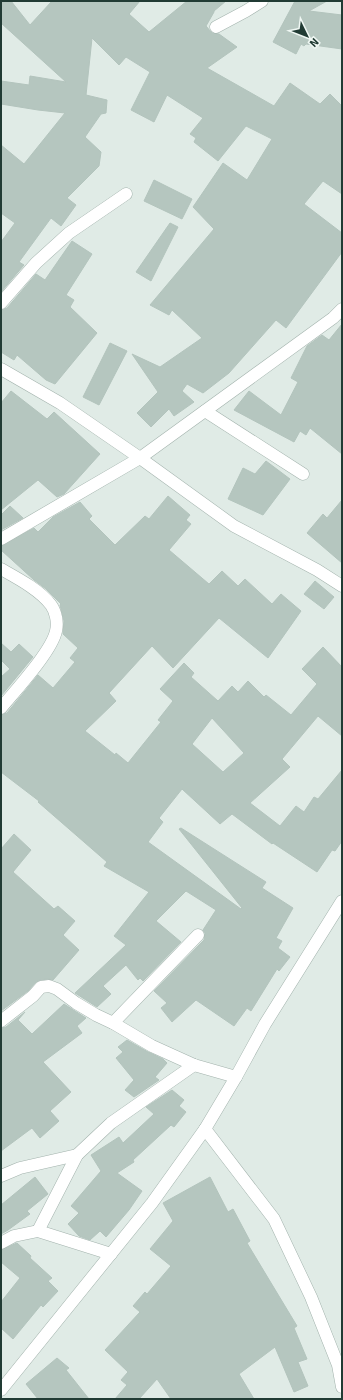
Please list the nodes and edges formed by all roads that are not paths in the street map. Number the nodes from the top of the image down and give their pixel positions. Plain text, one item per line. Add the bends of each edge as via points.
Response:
1 (262, 1) edge
2 (216, 28) dead end
3 (126, 194) dead end
4 (1, 303) edge
5 (342, 308) edge
6 (1, 369) edge
7 (205, 411) junction
8 (140, 458) junction
9 (303, 474) dead end
10 (1, 539) edge
11 (1, 569) edge
12 (342, 586) edge
13 (1, 708) edge
14 (342, 901) edge
15 (198, 935) dead end
16 (1, 1021) edge
17 (113, 1023) junction
18 (194, 1065) junction
19 (236, 1077) junction
20 (205, 1129) junction
21 (77, 1155) junction
22 (1, 1176) edge
23 (38, 1231) junction
24 (1, 1243) edge
25 (111, 1254) junction
26 (342, 1386) edge
27 (1, 1390) edge

1 - 2 street
3 - 4 street via 69,233 36,263
5 - 7 street via 333,318
6 - 8 street via 60,403
7 - 8 street
7 - 9 street
8 - 10 street
8 - 12 street via 234,526
11 - 13 street via 37,592 51,605 57,618 56,632 46,652
14 - 19 street via 265,1024
15 - 17 street
16 - 17 street via 41,987 49,986
17 - 18 street via 152,1046
18 - 19 street
18 - 21 street via 111,1123
19 - 20 street
20 - 25 street via 152,1203
20 - 26 street via 274,1219 311,1297 338,1365
21 - 22 street via 20,1168
21 - 23 street
23 - 24 street via 14,1236
23 - 25 street
25 - 27 street

